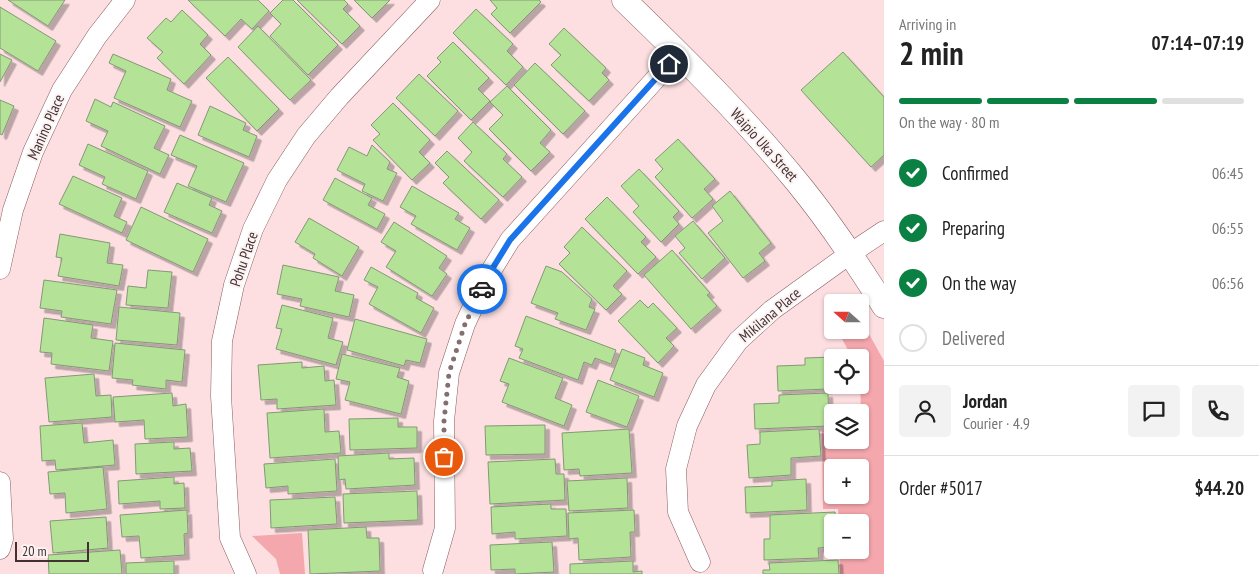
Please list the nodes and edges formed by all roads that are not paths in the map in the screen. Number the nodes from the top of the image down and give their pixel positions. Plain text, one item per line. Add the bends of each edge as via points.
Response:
1 (125, 0) edge
2 (430, 0) edge
3 (624, 0) edge
4 (679, 53) junction
5 (884, 231) edge
6 (850, 253) junction
7 (0, 269) edge
8 (884, 306) edge
9 (0, 482) edge
10 (0, 548) edge
11 (700, 562) dead end
12 (433, 570) dead end
13 (246, 574) edge

1 - 7 street, Manino Place via 62,90 33,152 13,210
2 - 13 street, Pohu Place via 306,136 277,180 253,230 234,285 222,341 221,396 230,538
3 - 4 street, Waipio Uka Street
4 - 6 street, Waipio Uka Street via 798,182
4 - 12 street via 510,240 486,279 465,324 449,373 444,421 445,528
5 - 6 street, Mikilana Place
6 - 8 street, Waipio Uka Street
6 - 11 street, Mikilana Place via 772,310 738,341 706,385 688,426 676,469 678,512
9 - 10 street via 3,539

